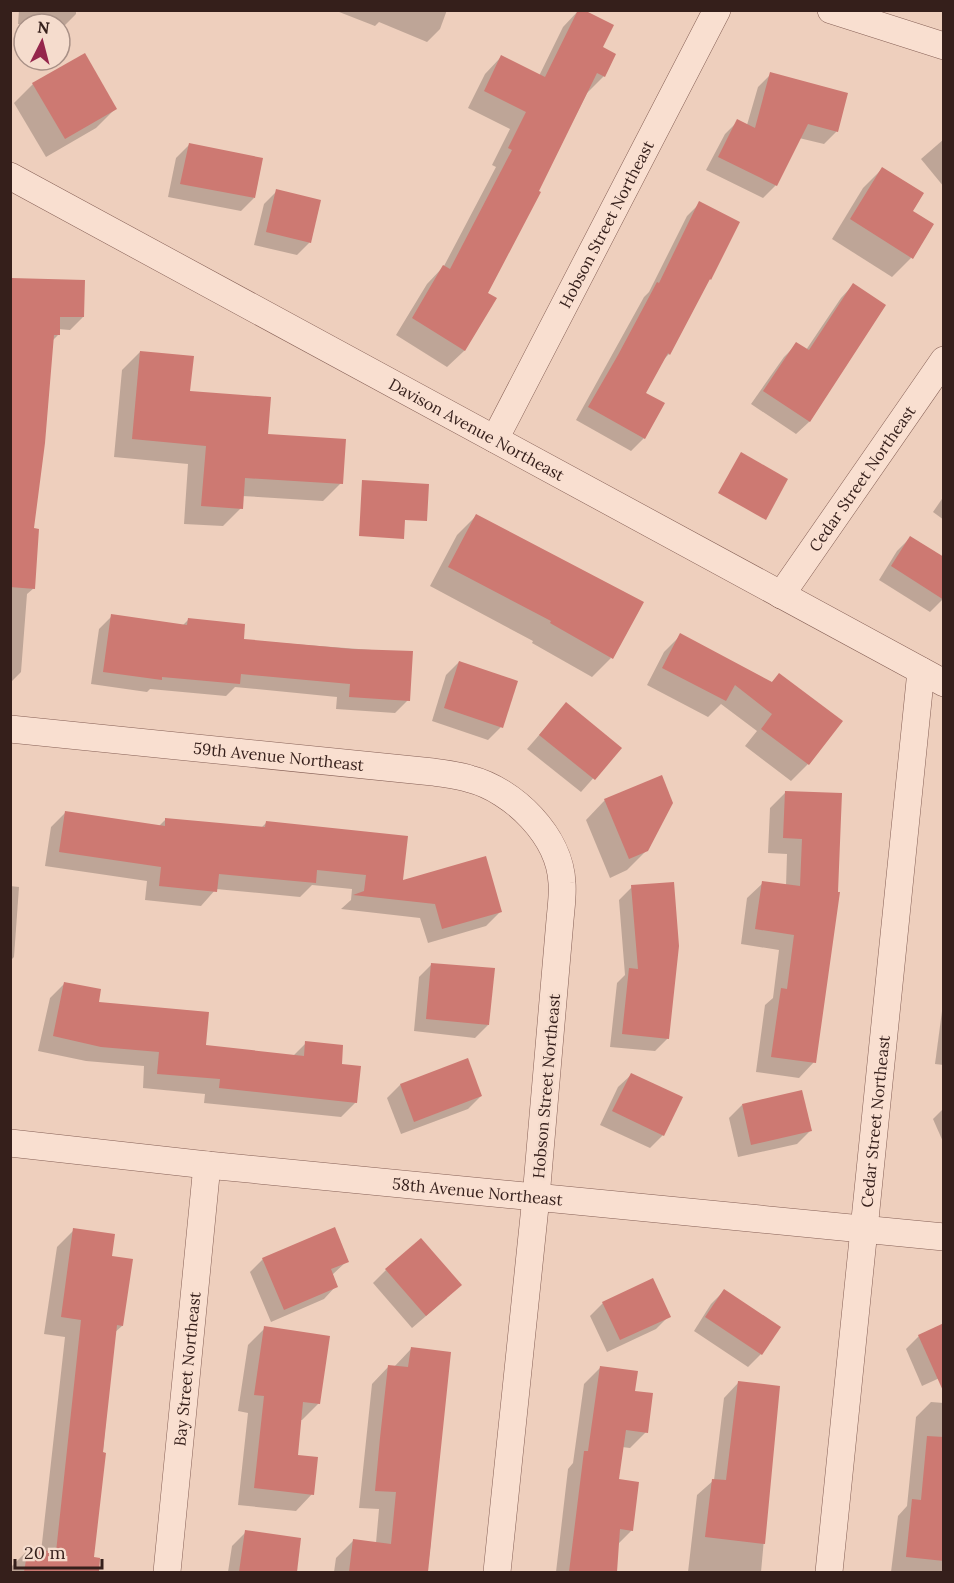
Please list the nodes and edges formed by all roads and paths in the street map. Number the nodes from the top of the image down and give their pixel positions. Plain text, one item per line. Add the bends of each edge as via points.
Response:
1 (717, 10) edge
2 (831, 10) edge
3 (944, 46) edge
4 (10, 176) edge
5 (944, 360) edge
6 (495, 439) junction
7 (781, 595) junction
8 (932, 677) edge
9 (10, 729) edge
10 (535, 820) joint
11 (10, 1143) edge
12 (207, 1165) junction
13 (536, 1197) junction
14 (865, 1229) junction
15 (944, 1237) edge
16 (166, 1572) edge
17 (497, 1572) edge
18 (830, 1572) edge

1 - 6 street, Hobson Street Northeast
2 - 3 street
4 - 6 street, Davison Avenue Northeast
5 - 7 street, Cedar Street Northeast
6 - 7 street, Davison Avenue Northeast
7 - 8 street, Davison Avenue Northeast
8 - 14 street, Cedar Street Northeast
9 - 10 street, 59th Avenue Northeast via 433,772 472,779 506,796
10 - 13 street, Hobson Street Northeast via 554,851 562,882
11 - 12 street, 58th Avenue Northeast
12 - 13 street, 58th Avenue Northeast
12 - 16 street, Bay Street Northeast
13 - 14 street, 58th Avenue Northeast
13 - 17 street, Hobson Street Northeast
14 - 15 street, 58th Avenue Northeast
14 - 18 street, Cedar Street Northeast

